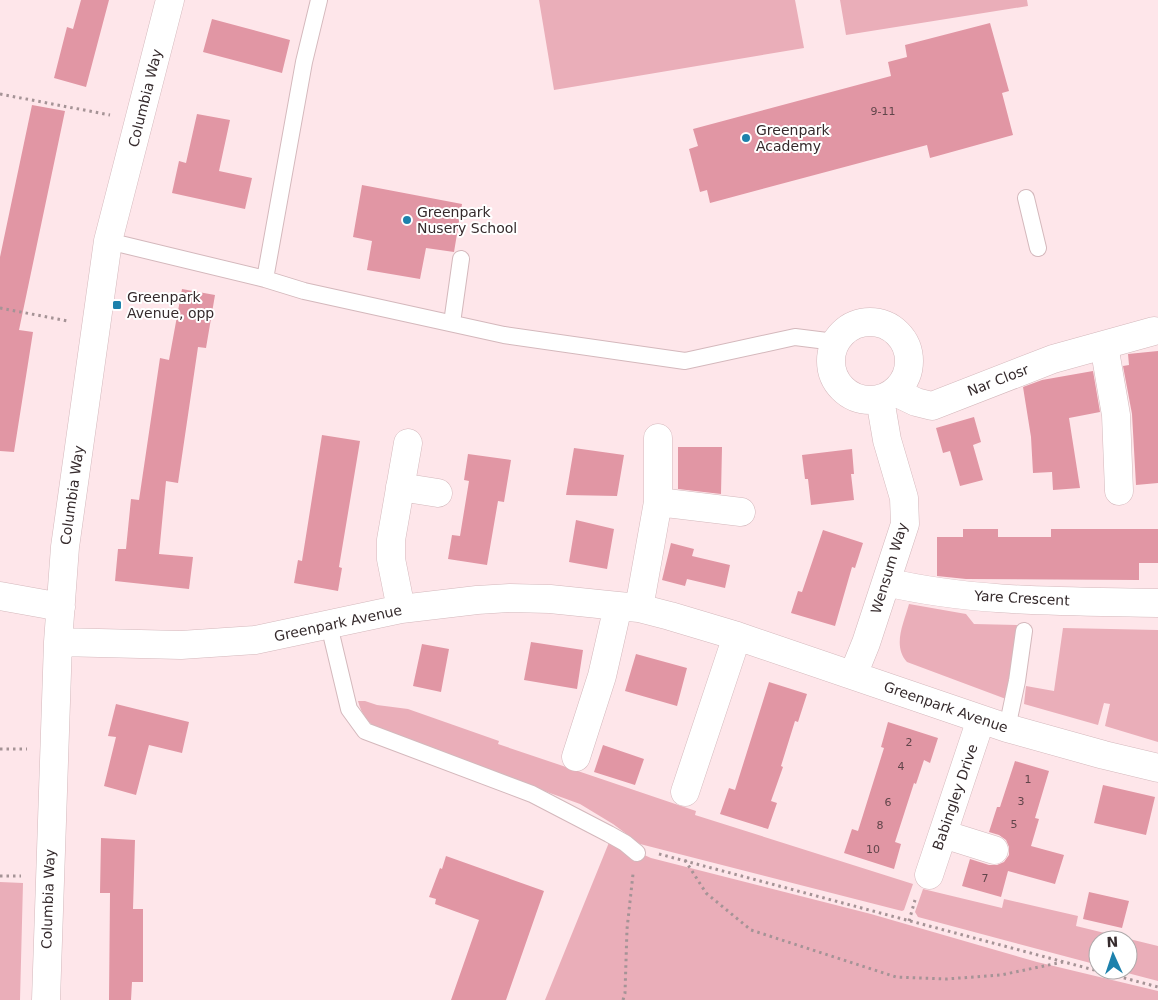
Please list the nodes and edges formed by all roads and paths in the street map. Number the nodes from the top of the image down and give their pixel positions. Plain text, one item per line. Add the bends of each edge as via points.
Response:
1 (170, 0) edge
2 (319, 0) edge
3 (0, 94) edge
4 (140, 121) junction
5 (1026, 198) dead end
6 (108, 241) junction
7 (1038, 248) dead end
8 (461, 259) dead end
9 (265, 279) junction
10 (0, 308) edge
11 (452, 323) junction
12 (96, 327) junction
13 (1154, 331) dead end
14 (835, 342) junction
15 (1104, 345) junction
16 (888, 396) junction
17 (658, 438) dead end
18 (408, 443) dead end
19 (400, 487) junction
20 (1119, 491) dead end
21 (438, 493) dead end
22 (658, 502) junction
23 (741, 512) dead end
24 (886, 582) junction
25 (0, 596) edge
26 (1158, 603) edge
27 (61, 607) junction
28 (629, 607) junction
29 (401, 609) junction
30 (329, 625) junction
31 (1024, 631) dead end
32 (737, 636) junction
33 (58, 642) junction
34 (853, 675) junction
35 (981, 719) junction
36 (1007, 728) junction
37 (576, 757) dead end
38 (1158, 768) edge
39 (685, 792) dead end
40 (943, 834) junction
41 (994, 850) dead end
42 (637, 853) joint
43 (929, 874) dead end
44 (1063, 962) junction
45 (1157, 988) edge
46 (46, 1000) edge
47 (623, 1000) edge

1 - 4 street, Columbia Way
2 - 9 lane via 304,62
3 - 4 path
4 - 6 street, Columbia Way
5 - 7 lane
6 - 9 lane
6 - 12 street, Columbia Way
8 - 11 lane
9 - 11 lane via 304,291
10 - 12 path
11 - 14 lane via 504,335 684,361 794,337
12 - 27 street, Columbia Way via 64,547
13 - 15 street, Nar Closr
14 - 16 street via 830,360 834,378 845,392 862,400
14 - 16 street via 846,329 862,322 880,322 896,331 906,345 910,362 906,378
15 - 16 street, Nar Closr via 1053,359 932,406
15 - 20 street via 1116,415
16 - 24 street, Wensum Way via 887,440 904,498 905,524
17 - 22 street
18 - 19 street
19 - 21 street
19 - 29 street via 390,540
22 - 23 street
22 - 28 street
24 - 26 street, Yare Crescent via 986,598
24 - 34 street, Wensum Way
25 - 27 street
27 - 33 street, Columbia Way
28 - 29 street, Greenpark Avenue via 510,598
28 - 32 street, Greenpark Avenue
28 - 37 street
29 - 30 street, Greenpark Avenue
30 - 33 street, Greenpark Avenue via 256,640 181,646
30 - 42 lane via 349,709 365,731 532,794 609,834
31 - 36 lane
32 - 34 street, Greenpark Avenue
32 - 39 street
33 - 46 street, Columbia Way
34 - 35 street, Greenpark Avenue
35 - 36 street, Greenpark Avenue
35 - 40 street, Babingley Drive
36 - 38 street, Greenpark Avenue
40 - 41 street
40 - 43 street, Babingley Drive
42 - 47 path via 627,929
44 - 44 path via 685,860 706,893 751,930 896,977 946,979 1001,975
44 - 45 path

